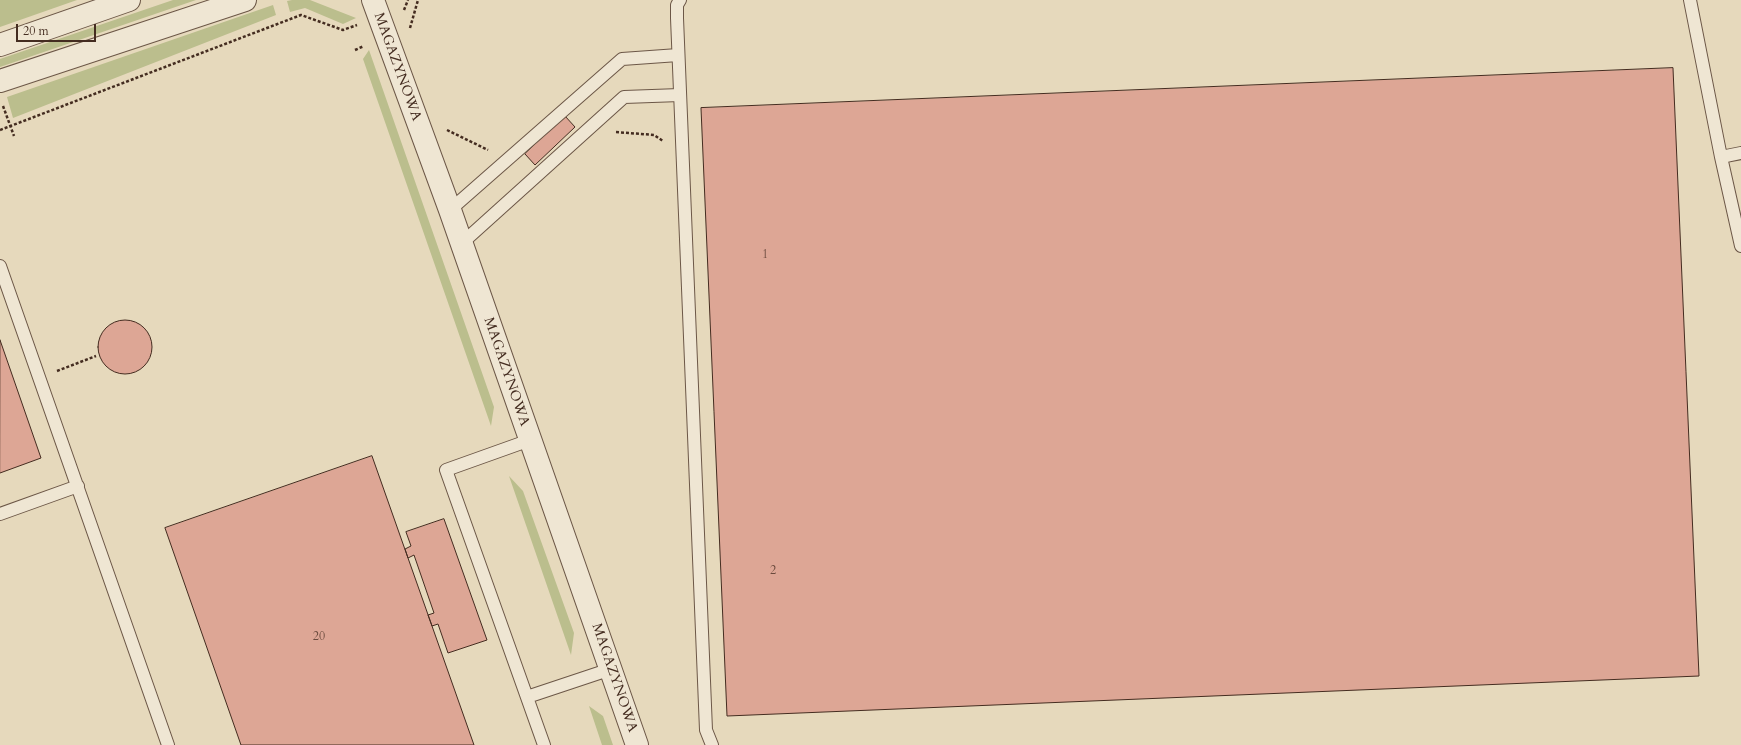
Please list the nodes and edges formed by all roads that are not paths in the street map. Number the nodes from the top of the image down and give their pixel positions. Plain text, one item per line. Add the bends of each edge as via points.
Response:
1 (129, 0) edge
2 (245, 0) edge
3 (373, 0) edge
4 (680, 0) edge
5 (1690, 0) edge
6 (0, 45) edge
7 (678, 55) junction
8 (0, 81) edge
9 (680, 95) junction
10 (1741, 153) edge
11 (1721, 157) junction
12 (450, 210) junction
13 (461, 244) junction
14 (1741, 246) edge
15 (0, 266) edge
16 (530, 440) junction
17 (78, 486) junction
18 (0, 514) edge
19 (611, 669) junction
20 (527, 697) junction
21 (168, 745) edge
22 (544, 745) edge
23 (638, 745) edge
24 (712, 745) edge

1 - 6 street
2 - 8 street
3 - 12 street, MAGAZYNOWA
4 - 7 lane via 677,5
5 - 11 lane
7 - 9 lane
7 - 12 lane via 622,59
9 - 13 lane via 624,97
9 - 24 lane via 706,730
10 - 11 lane
11 - 14 lane
12 - 13 street, MAGAZYNOWA
13 - 16 street, MAGAZYNOWA
15 - 17 lane
16 - 19 street, MAGAZYNOWA
16 - 20 lane via 446,470
17 - 18 lane
17 - 21 lane
19 - 20 lane
19 - 23 street, MAGAZYNOWA
20 - 22 lane

